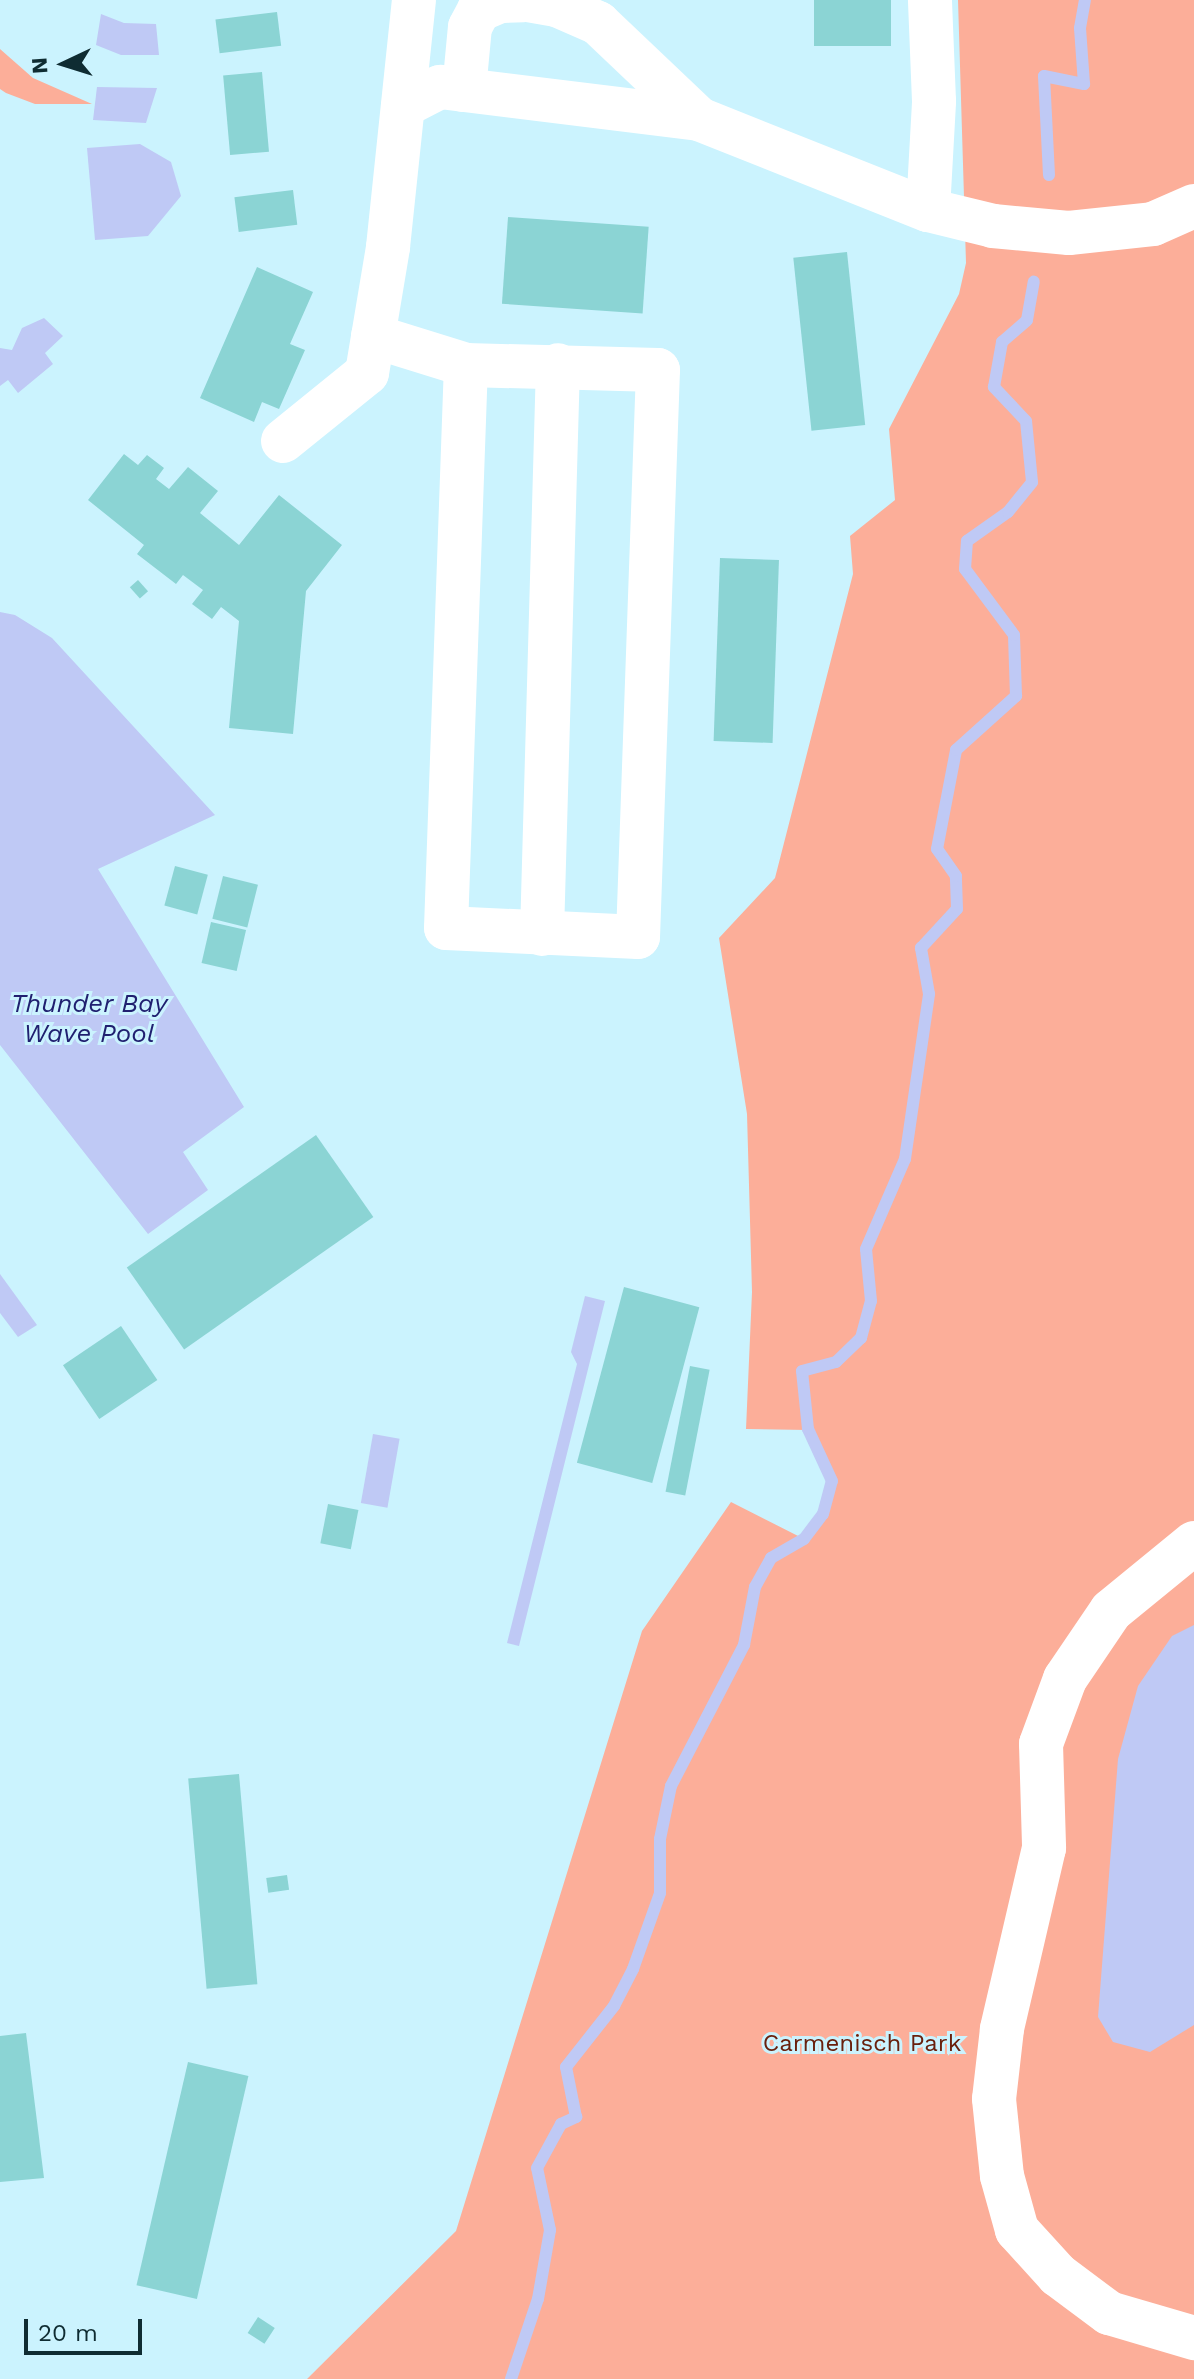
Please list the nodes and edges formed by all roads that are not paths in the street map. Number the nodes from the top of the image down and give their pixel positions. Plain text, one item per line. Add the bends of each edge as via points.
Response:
1 (414, 0) edge
2 (526, 0) edge
3 (930, 0) edge
4 (464, 90) junction
5 (403, 106) junction
6 (699, 119) junction
7 (1194, 206) edge
8 (928, 210) junction
9 (373, 336) junction
10 (466, 365) junction
11 (558, 365) junction
12 (283, 441) dead end
13 (542, 934) junction
14 (1194, 1543) edge
15 (1194, 2338) edge

1 - 5 lane
2 - 4 lane via 500,1 479,10 470,27
2 - 6 lane via 557,5 598,23
3 - 8 lane via 934,101
4 - 5 lane via 440,87
4 - 6 lane
5 - 9 lane
6 - 8 lane
7 - 8 lane via 1153,224 1069,233 993,226
9 - 10 lane
9 - 12 lane via 367,373
10 - 11 lane
10 - 13 lane via 446,928
11 - 13 lane
11 - 13 lane via 658,370 638,937
14 - 15 lane via 1111,1611 1065,1679 1041,1744 1044,1848 1002,2029 994,2099 1002,2176 1017,2230 1058,2275 1109,2313

